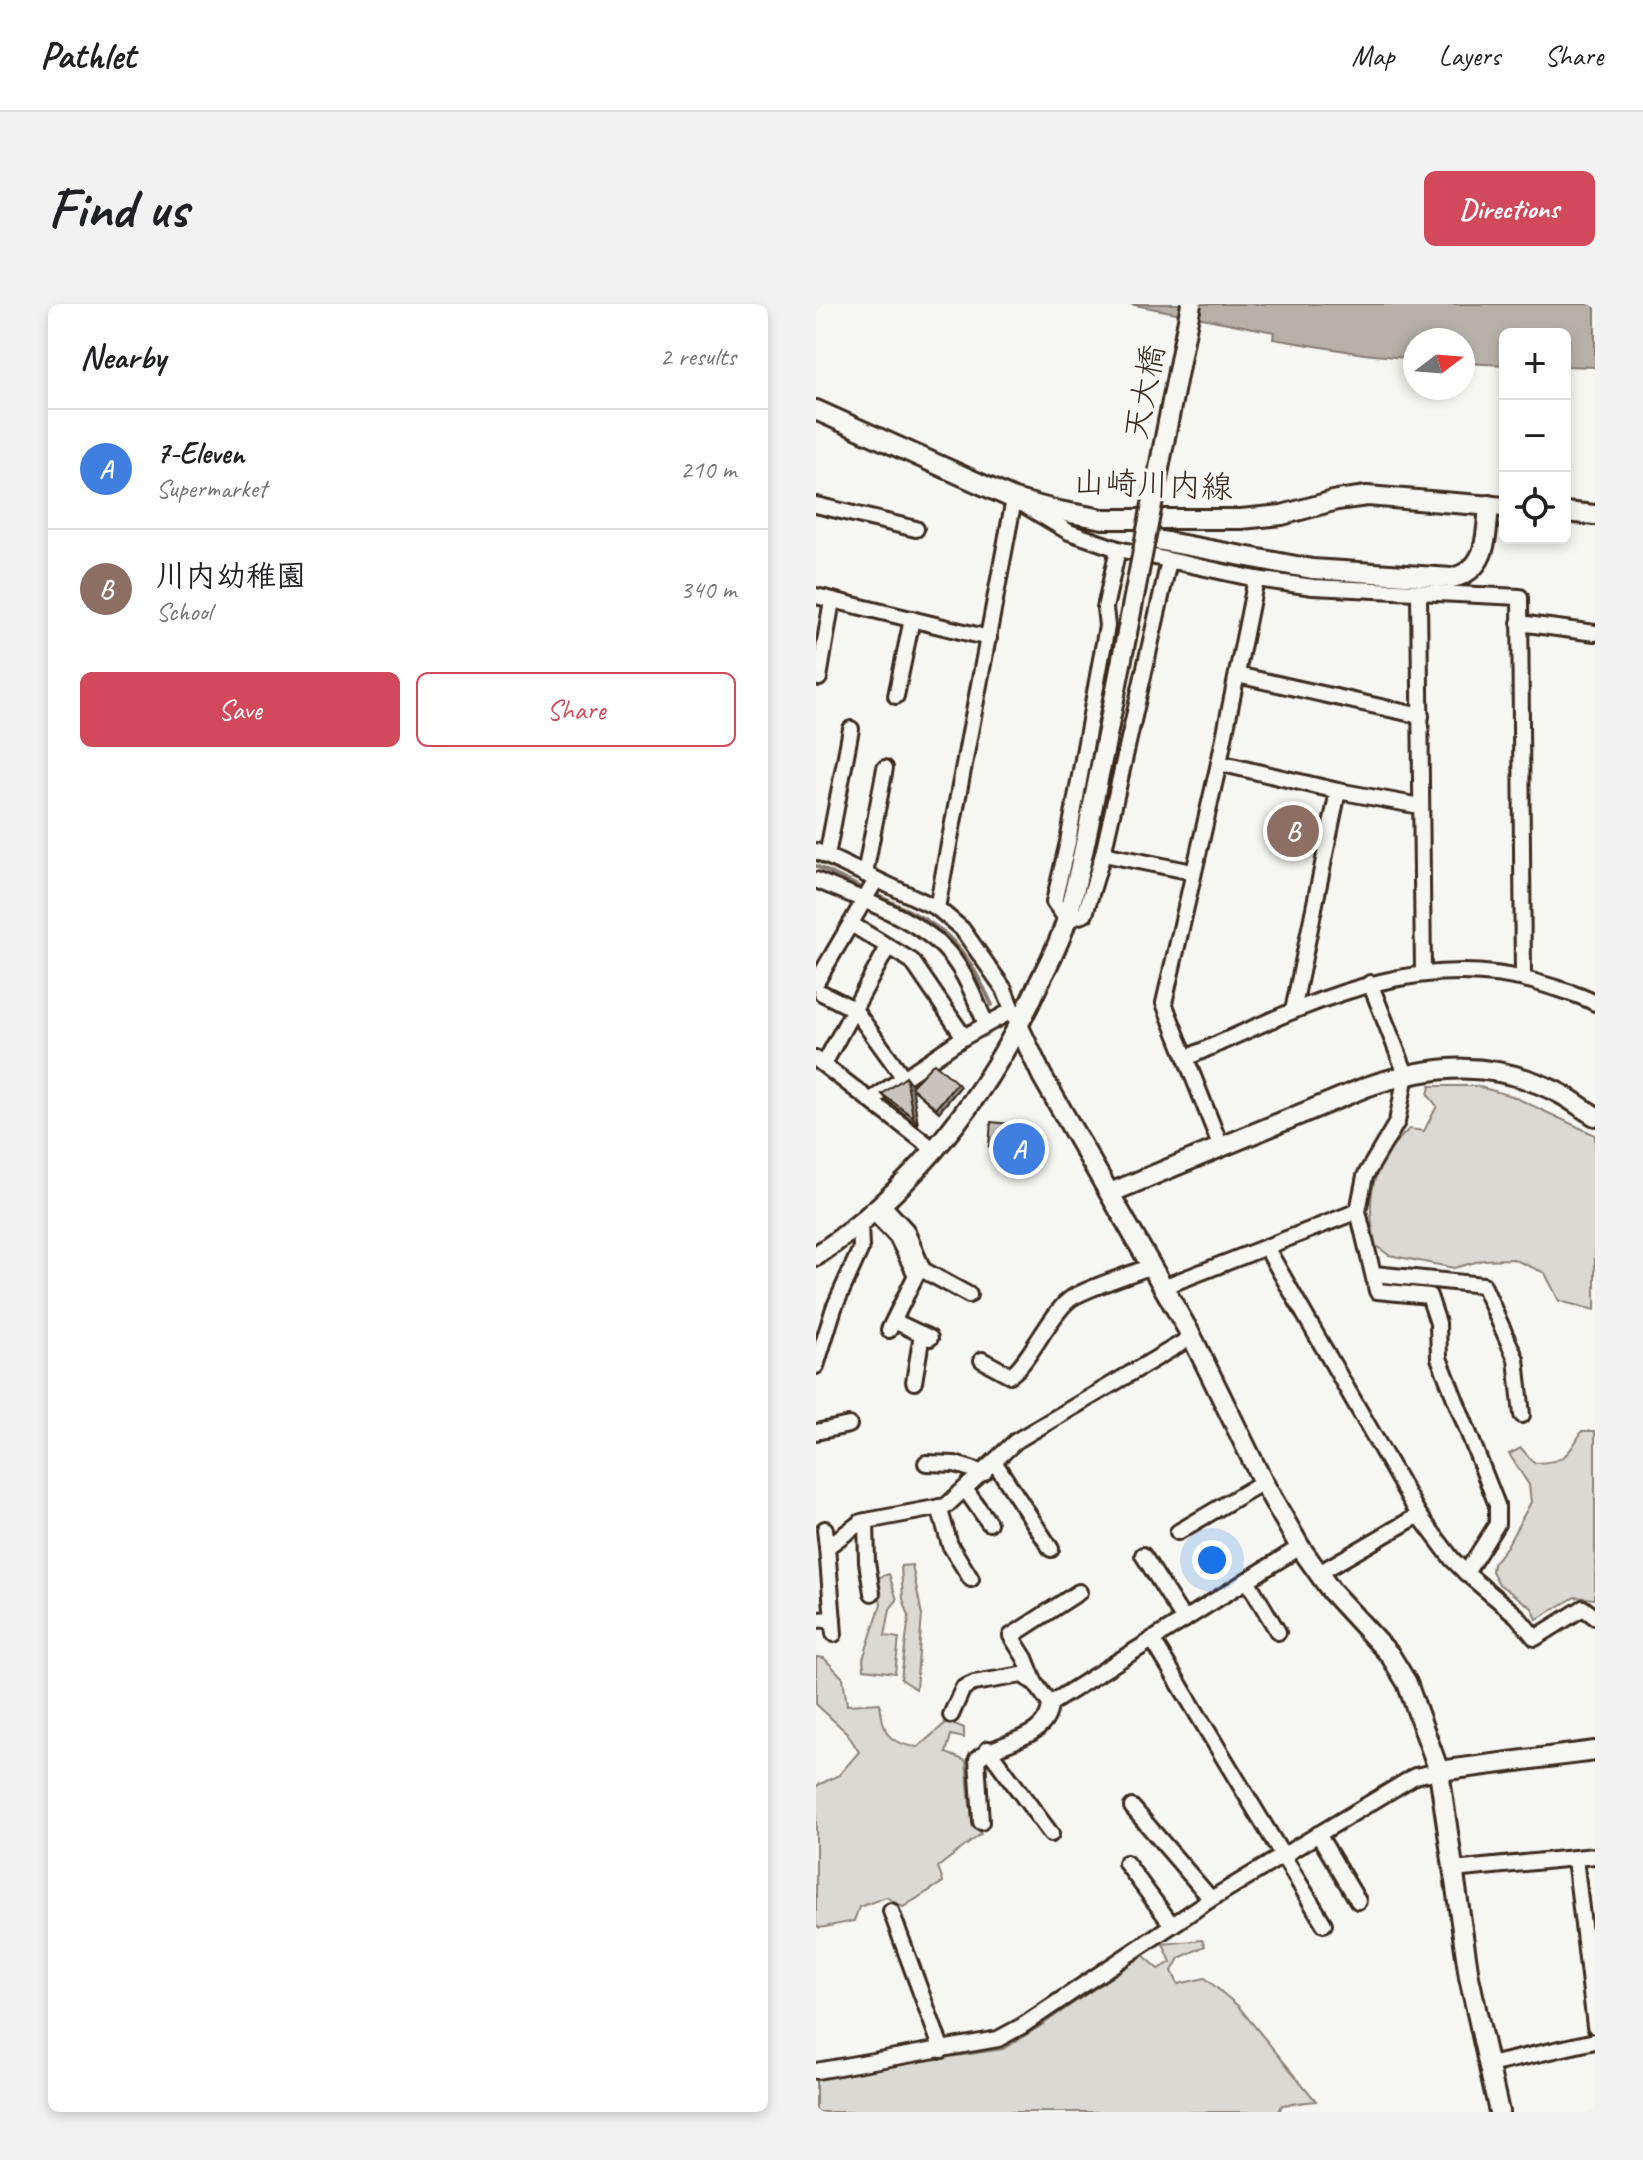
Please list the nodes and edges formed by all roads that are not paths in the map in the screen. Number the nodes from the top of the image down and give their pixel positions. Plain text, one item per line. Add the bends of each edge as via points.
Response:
1 (1191, 304) edge
2 (816, 410) edge
3 (1014, 499) junction
4 (816, 505) edge
5 (1497, 506) edge
6 (1571, 513) edge
7 (1595, 515) edge
8 (916, 529) dead end
9 (1146, 538) junction
10 (1118, 549) junction
11 (1169, 561) junction
12 (1256, 579) junction
13 (1419, 594) junction
14 (816, 596) edge
15 (832, 600) junction
16 (912, 619) junction
17 (1519, 623) junction
18 (1595, 633) edge
19 (989, 638) junction
20 (1237, 675) junction
21 (819, 678) dead end
22 (896, 696) dead end
23 (1421, 716) junction
24 (851, 729) dead end
25 (1219, 763) junction
26 (885, 768) dead end
27 (1338, 791) junction
28 (1420, 806) junction
29 (821, 854) edge
30 (1103, 854) junction
31 (1193, 872) junction
32 (871, 877) junction
33 (816, 880) edge
34 (865, 901) junction
35 (937, 908) junction
36 (1067, 920) junction
37 (851, 924) junction
38 (888, 947) junction
39 (1423, 972) junction
40 (1523, 977) junction
41 (819, 978) edge
42 (1370, 983) junction
43 (1595, 1003) edge
44 (854, 1009) junction
45 (1293, 1011) junction
46 (1016, 1019) junction
47 (986, 1024) junction
48 (964, 1037) junction
49 (1186, 1058) junction
50 (820, 1061) edge
51 (1406, 1074) junction
52 (904, 1078) junction
53 (871, 1100) junction
54 (1594, 1113) edge
55 (1221, 1147) junction
56 (936, 1151) junction
57 (1110, 1193) junction
58 (1358, 1211) junction
59 (872, 1213) junction
60 (1266, 1247) junction
61 (816, 1256) edge
62 (1152, 1266) junction
63 (1374, 1274) junction
64 (1163, 1287) junction
65 (969, 1295) dead end
66 (1192, 1337) junction
67 (982, 1360) dead end
68 (816, 1366) edge
69 (914, 1382) dead end
70 (1522, 1415) dead end
71 (849, 1425) dead end
72 (816, 1432) edge
73 (926, 1463) dead end
74 (990, 1468) junction
75 (1263, 1482) junction
76 (965, 1489) junction
77 (939, 1507) junction
78 (1419, 1515) junction
79 (866, 1521) junction
80 (989, 1523) dead end
81 (825, 1529) dead end
82 (1178, 1532) dead end
83 (827, 1547) junction
84 (1300, 1547) junction
85 (1051, 1549) dead end
86 (1143, 1555) dead end
87 (1319, 1573) junction
88 (1466, 1573) junction
89 (971, 1579) dead end
90 (1247, 1580) junction
91 (1079, 1592) dead end
92 (872, 1593) dead end
93 (1595, 1617) edge
94 (833, 1619) junction
95 (816, 1620) edge
96 (1184, 1620) junction
97 (1278, 1632) dead end
98 (834, 1634) dead end
99 (1152, 1639) junction
100 (1035, 1683) junction
101 (1050, 1704) junction
102 (951, 1715) dead end
103 (988, 1749) junction
104 (1595, 1751) edge
105 (1439, 1771) junction
106 (1132, 1807) dead end
107 (981, 1822) dead end
108 (1051, 1834) dead end
109 (1318, 1834) junction
110 (1283, 1855) junction
111 (1595, 1856) edge
112 (1575, 1858) junction
113 (1126, 1863) dead end
114 (1453, 1870) junction
115 (1211, 1899) junction
116 (1358, 1901) dead end
117 (891, 1911) dead end
118 (1324, 1924) dead end
119 (1172, 1925) junction
120 (1595, 2026) edge
121 (1595, 2041) edge
122 (942, 2050) junction
123 (1489, 2065) junction
124 (816, 2071) edge
125 (1499, 2112) edge

1 - 9 street, 天大橋, bridge
2 - 3 street, 山崎川内線
3 - 5 street, 山崎川内線 via 1103,519 1241,519 1367,496
3 - 10 street via 1069,532
3 - 19 street
4 - 8 street
5 - 9 street via 1478,564 1462,576 1441,579 1312,569
6 - 7 street
9 - 36 street, 天大橋, bridge
10 - 11 street
10 - 36 street via 1054,902
11 - 12 street
11 - 30 street
12 - 13 street
12 - 20 street
13 - 17 street via 1520,597
13 - 23 street
14 - 15 street
15 - 16 street
15 - 21 street
16 - 19 street
16 - 22 street
17 - 18 street
17 - 40 street
19 - 35 street
20 - 23 street
20 - 25 street
23 - 28 street
24 - 29 street
25 - 27 street
25 - 31 street
26 - 32 street
27 - 28 street
27 - 45 street
28 - 39 street
29 - 32 street
30 - 31 street
30 - 36 street via 1085,914
31 - 49 street via 1164,1003
32 - 34 street
32 - 35 street
33 - 34 street
34 - 37 street
34 - 47 street via 926,932 945,948
35 - 46 street via 981,954
36 - 46 street, 天大橋
37 - 38 street
37 - 41 street
38 - 44 street
38 - 48 street via 912,961
39 - 40 street
39 - 42 street
40 - 43 street
41 - 44 street
42 - 45 street
42 - 51 street
44 - 50 street
44 - 52 street
45 - 49 street
46 - 47 street
46 - 56 street, 天大橋 via 999,1062
46 - 57 street via 1042,1076
47 - 48 street
48 - 52 street
49 - 55 street
50 - 53 street
51 - 54 street via 1468,1067 1497,1072 1544,1086
51 - 55 street
51 - 58 street via 1397,1122 1365,1176
52 - 53 street
53 - 56 street
55 - 57 street
56 - 59 street, 天大橋
57 - 62 street
58 - 60 street
58 - 63 street
59 - 61 street, 天大橋
59 - 65 street via 906,1230 923,1270
59 - 68 street
59 - 69 street via 897,1237 916,1275 892,1326 926,1336
60 - 64 street
60 - 78 street
62 - 64 street
62 - 67 street via 1070,1298 1018,1371 1010,1375
63 - 70 street via 1483,1285 1516,1359
63 - 88 street via 1377,1291 1429,1296 1438,1323 1439,1358 1497,1505 1497,1524
64 - 66 street
66 - 74 street via 1016,1441
66 - 75 street
71 - 72 street
73 - 74 street
74 - 76 street
74 - 85 street
75 - 82 street
75 - 84 street
76 - 77 street
76 - 80 street
77 - 79 street
77 - 89 street via 950,1545
78 - 87 street
78 - 88 street
79 - 83 street
79 - 92 street
81 - 83 street
83 - 94 street
84 - 87 street
84 - 90 street
86 - 96 street
87 - 105 street via 1390,1655 1411,1693
88 - 93 street via 1535,1638 1583,1608
90 - 96 street
90 - 97 street
91 - 100 street via 1011,1636
94 - 95 street
94 - 98 street
96 - 99 street
99 - 101 street
99 - 110 street
100 - 101 street
100 - 102 street via 1022,1675 974,1683 963,1688
101 - 103 street via 1049,1714 1033,1733
103 - 107 street via 977,1759
103 - 108 street
104 - 105 street
105 - 109 street via 1415,1776
105 - 114 street
106 - 115 street
109 - 110 street
109 - 116 street
110 - 115 street
110 - 118 street
111 - 112 street
112 - 114 street
112 - 120 street
113 - 119 street
114 - 123 street
115 - 119 street
117 - 122 street
119 - 122 street via 1022,2026 998,2039
121 - 123 street
122 - 124 street
123 - 125 street

